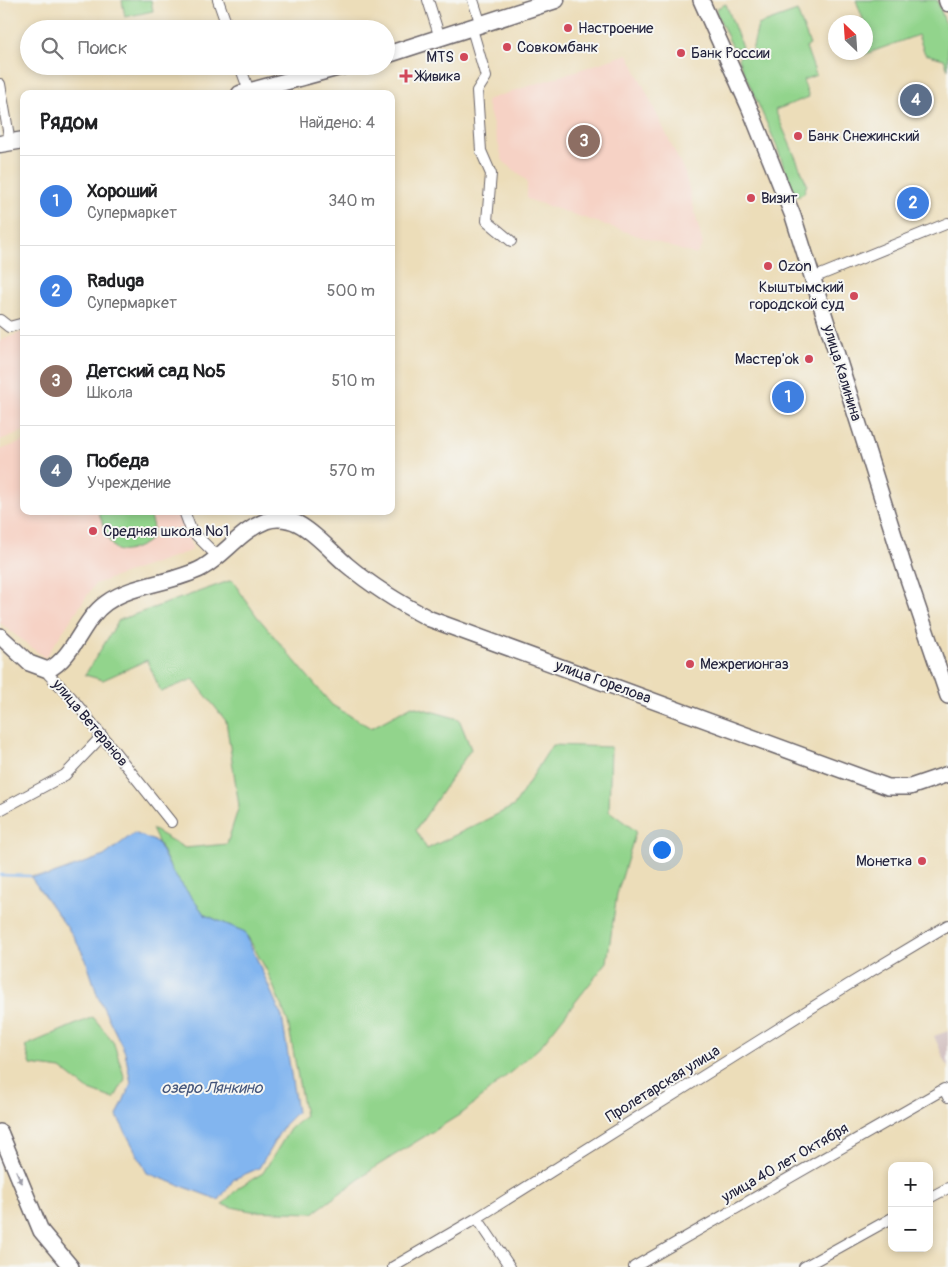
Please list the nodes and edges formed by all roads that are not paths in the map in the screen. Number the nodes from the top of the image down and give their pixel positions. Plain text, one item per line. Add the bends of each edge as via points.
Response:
1 (218, 0) edge
2 (428, 0) edge
3 (473, 0) edge
4 (556, 0) edge
5 (701, 0) edge
6 (225, 20) edge
7 (477, 27) junction
8 (440, 38) junction
9 (395, 52) edge
10 (242, 75) edge
11 (309, 75) edge
12 (0, 84) edge
13 (245, 90) edge
14 (253, 90) edge
15 (11, 142) edge
16 (948, 223) edge
17 (511, 241) dead end
18 (812, 278) junction
19 (0, 320) edge
20 (20, 324) edge
21 (185, 515) edge
22 (217, 556) junction
23 (0, 636) edge
24 (48, 670) junction
25 (948, 696) edge
26 (102, 736) junction
27 (948, 774) edge
28 (0, 810) edge
29 (171, 822) dead end
30 (948, 925) edge
31 (948, 1097) edge
32 (0, 1132) edge
33 (948, 1188) edge
34 (933, 1196) edge
35 (477, 1218) junction
36 (888, 1220) edge
37 (72, 1267) edge
38 (393, 1267) edge
39 (510, 1267) edge
40 (634, 1267) edge
41 (804, 1267) edge

1 - 6 street
2 - 8 street
3 - 7 street
4 - 7 main road
5 - 18 street, улица Калинина via 772,160
7 - 8 main road
7 - 17 street via 486,77 477,91 481,151 491,174 488,221
8 - 9 main road
10 - 13 street
11 - 14 main road
12 - 15 street
16 - 18 street
18 - 25 street, улица Калинина
19 - 20 street via 9,327
21 - 22 street via 191,530
22 - 24 street via 189,574 108,601 97,610 61,660
22 - 27 street, улица Горелова via 251,528 280,518 301,525 349,567 430,619 888,787 910,787
23 - 24 street, улица Ветеранов via 29,664
24 - 26 street, улица Ветеранов
26 - 28 street via 65,776
26 - 29 street, улица Ветеранов
30 - 35 street, Пролетарская улица
31 - 40 street, улица 40 лет Октября via 944,1090
32 -> 37 street via 41,1231
33 - 34 street
35 - 38 street, Пролетарская улица
35 - 39 street
36 - 41 street

